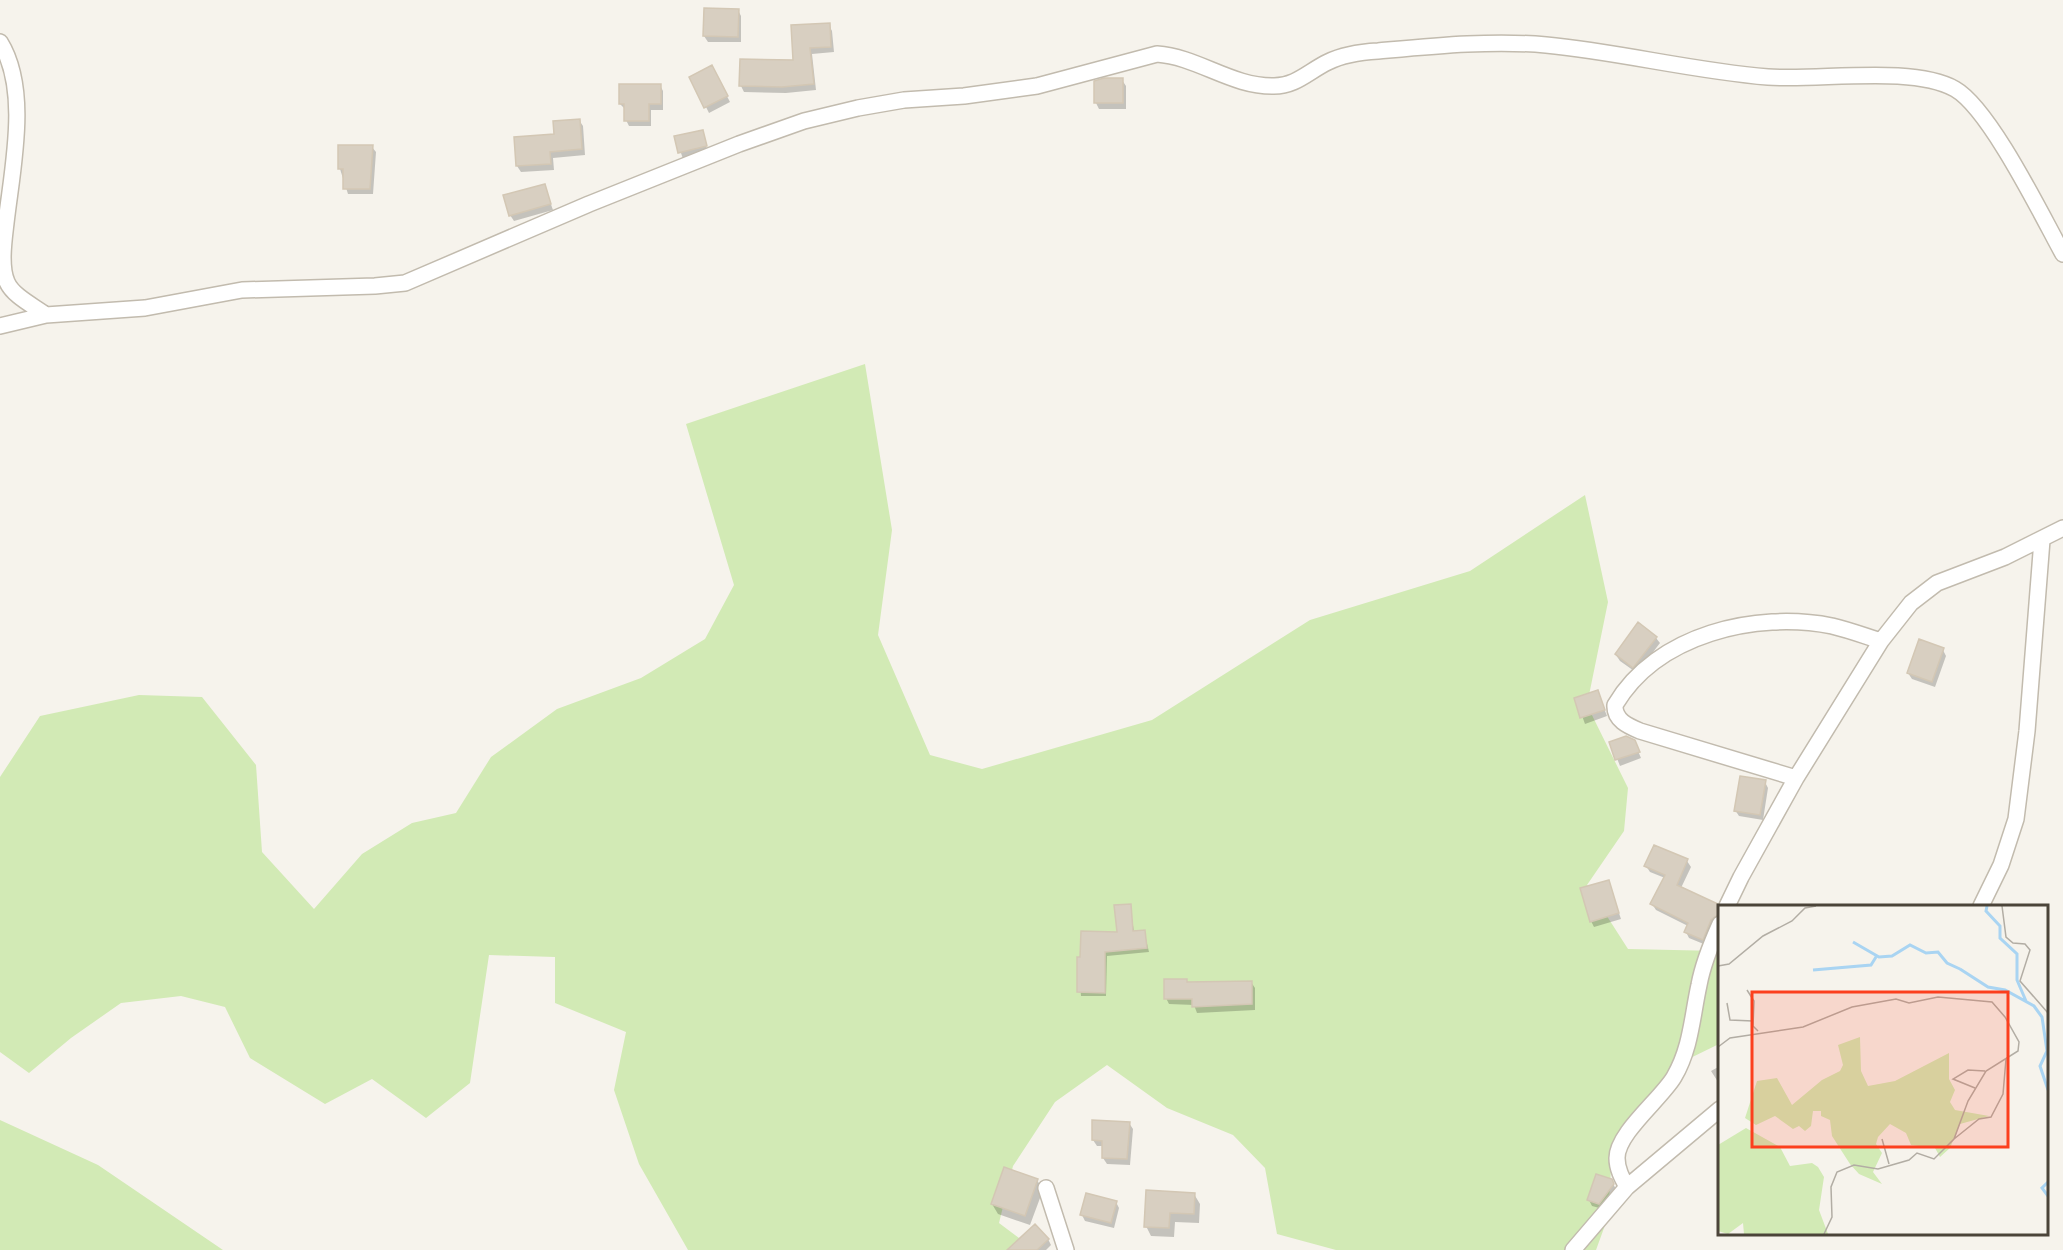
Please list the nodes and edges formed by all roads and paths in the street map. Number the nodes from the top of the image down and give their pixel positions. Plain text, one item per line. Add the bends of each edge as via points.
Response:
1 (0, 42) edge
2 (2, 234) edge
3 (2063, 254) edge
4 (46, 315) junction
5 (0, 326) edge
6 (2063, 528) edge
7 (2042, 540) junction
8 (1881, 641) junction
9 (1796, 778) junction
10 (1727, 905) edge
11 (1981, 905) edge
12 (1718, 927) edge
13 (1718, 1110) edge
14 (1627, 1187) junction
15 (1046, 1188) dead end
16 (1066, 1250) edge
17 (1574, 1250) edge

1 - 2 street via 10,59 15,85 13,154
2 - 4 street via 8,284
3 - 4 street via 2002,146 1971,102 1947,85 1904,78 1770,77 1565,47 1497,44 1347,55 1296,82 1275,86 1249,84 1176,56 1157,54 1037,86 904,100 804,122 524,230 405,283 242,290 145,308
4 - 5 street
6 - 7 street
7 - 8 street via 1936,583 1911,603
7 - 11 street via 2016,819 2001,865
8 - 9 street
8 - 9 street via 1802,623 1735,627 1687,642 1661,657 1615,705 1621,721 1640,731
9 - 10 street
12 - 14 street via 1706,957 1691,1035 1680,1067 1617,1152 1619,1171
13 - 14 street
14 - 17 street
15 - 16 street

